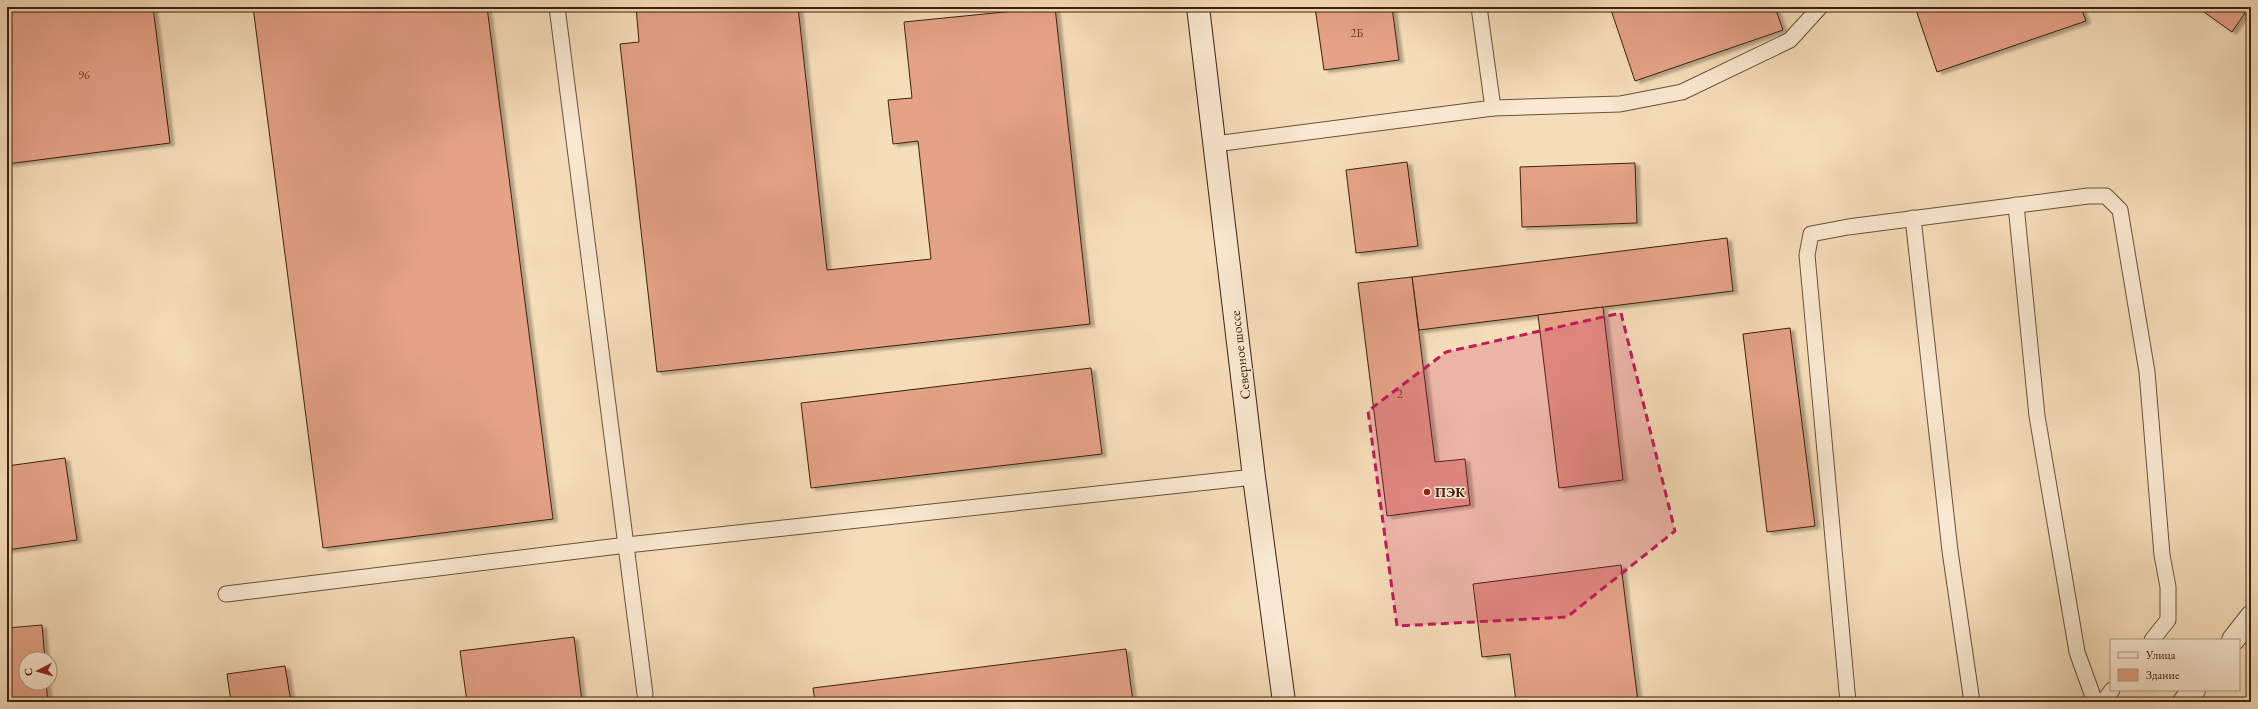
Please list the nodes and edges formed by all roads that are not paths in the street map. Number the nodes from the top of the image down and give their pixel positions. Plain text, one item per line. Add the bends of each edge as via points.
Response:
1 (556, 7) edge
2 (1198, 7) edge
3 (1480, 7) edge
4 (1820, 7) edge
5 (1492, 108) junction
6 (1215, 144) junction
7 (2016, 205) junction
8 (1913, 218) junction
9 (1254, 477) junction
10 (627, 545) junction
11 (226, 594) dead end
12 (2251, 617) edge
13 (2153, 639) edge
14 (2234, 639) edge
15 (2111, 691) edge
16 (2193, 691) edge
17 (645, 694) dead end
18 (1284, 702) edge
19 (1848, 702) edge
20 (1972, 702) edge
21 (2095, 702) edge
22 (2103, 702) edge
23 (2184, 702) edge

1 - 10 lane
2 - 6 main road, Северное шоссе
3 - 5 lane
4 - 5 lane via 1790,40 1682,92 1620,104
5 - 6 lane
6 - 9 main road, Северное шоссе
7 - 8 lane
7 - 13 lane via 2106,196 2120,210 2147,372 2162,555 2168,587 2168,620
7 - 21 lane via 2037,416 2077,652
8 - 19 lane via 1848,226 1811,234 1808,255
8 - 20 lane via 1950,551
9 - 10 lane
9 - 18 main road, Северное шоссе
10 - 11 lane
10 - 17 lane
12 - 14 main road
15 - 22 lane
16 - 23 main road

